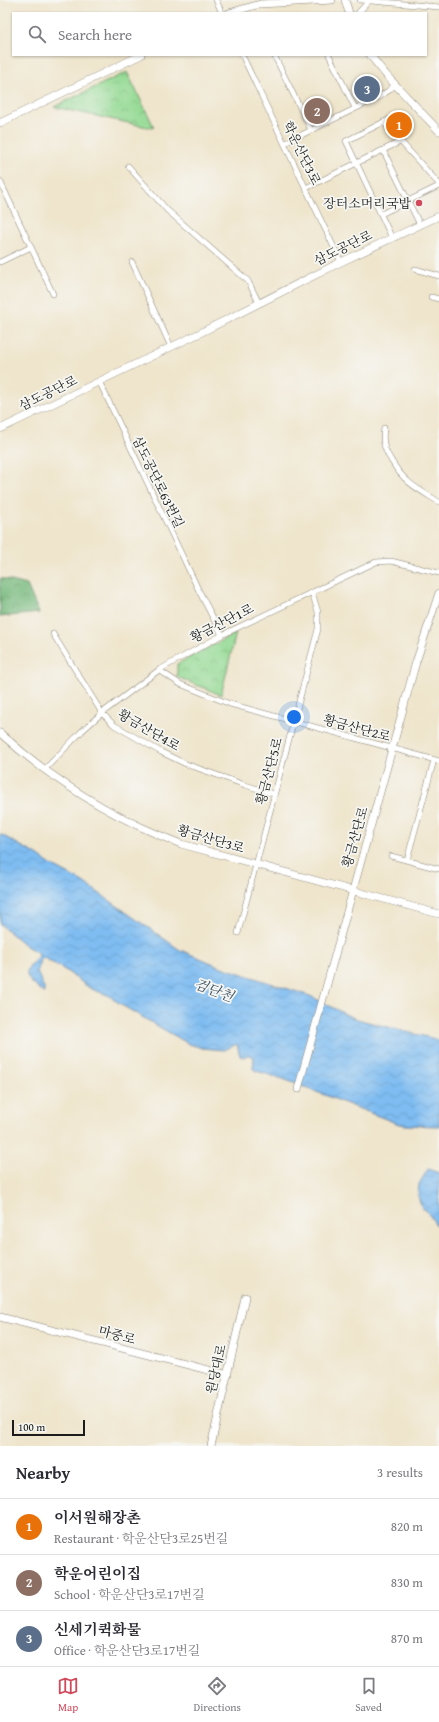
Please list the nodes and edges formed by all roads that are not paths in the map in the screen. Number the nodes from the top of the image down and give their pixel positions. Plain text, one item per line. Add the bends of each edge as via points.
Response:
1 (216, 0) edge
2 (332, 0) edge
3 (345, 0) edge
4 (360, 0) edge
5 (369, 1) edge
6 (439, 7) edge
7 (222, 12) edge
8 (232, 12) edge
9 (349, 12) edge
10 (359, 12) edge
11 (139, 56) edge
12 (242, 56) edge
13 (274, 56) edge
14 (329, 56) edge
15 (371, 56) edge
16 (395, 84) junction
17 (355, 108) junction
18 (390, 119) dead end
19 (383, 122) junction
20 (0, 123) edge
21 (311, 130) junction
22 (439, 131) edge
23 (400, 142) junction
24 (285, 143) junction
25 (383, 150) junction
26 (356, 163) junction
27 (128, 166) dead end
28 (0, 181) edge
29 (439, 185) edge
30 (306, 188) junction
31 (408, 201) junction
32 (381, 214) junction
33 (439, 216) edge
34 (420, 225) junction
35 (392, 238) junction
36 (31, 247) junction
37 (0, 262) edge
38 (132, 262) dead end
39 (341, 262) junction
40 (415, 269) dead end
41 (439, 276) edge
42 (53, 294) dead end
43 (432, 297) dead end
44 (439, 299) edge
45 (259, 303) junction
46 (171, 347) junction
47 (99, 381) junction
48 (0, 428) edge
49 (384, 428) dead end
50 (439, 502) edge
51 (439, 573) edge
52 (312, 592) junction
53 (439, 593) edge
54 (53, 634) dead end
55 (222, 635) junction
56 (159, 670) junction
57 (102, 713) junction
58 (294, 722) junction
59 (0, 733) edge
60 (392, 749) junction
61 (437, 761) edge
62 (44, 770) junction
63 (274, 794) junction
64 (391, 856) dead end
65 (407, 860) junction
66 (256, 864) junction
67 (439, 869) edge
68 (352, 891) junction
69 (439, 914) edge
70 (238, 933) dead end
71 (298, 1089) dead end
72 (245, 1297) dead end
73 (0, 1317) edge
74 (228, 1375) junction
75 (211, 1446) edge

1 - 7 street
2 - 8 street via 260,4
3 - 9 street
4 - 5 street
5 - 6 street
5 - 10 street
11 - 20 street
12 - 24 street, 학운산단3로
13 - 21 street
14 - 17 street
15 - 16 street
16 - 17 street via 384,94
16 - 22 street
17 - 21 street
18 - 19 street
19 - 23 street
19 - 26 street via 346,141
21 - 24 street
23 - 25 street
23 - 29 street
24 - 30 street, 학운산단3로
25 - 26 street
25 - 31 street
26 - 30 street
26 - 32 street
27 - 45 street via 167,210 248,281
28 - 36 street
29 - 31 street
30 - 39 street, 학운산단3로
31 - 32 street
31 - 34 street
32 - 35 street
33 - 34 street, 삼도공단로
34 - 35 street, 삼도공단로
35 - 39 street, 삼도공단로
36 - 37 street
36 - 42 street
38 - 46 street
39 - 45 street, 삼도공단로
40 - 41 street
43 - 44 street
45 - 46 street, 삼도공단로
46 - 47 street, 삼도공단로
47 - 48 street, 삼도공단로
47 - 55 street, 삼도공단로63번길
49 - 50 street via 383,447 401,476
51 - 52 street, 황금산단1로 via 402,564 376,562
52 - 55 street, 황금산단1로
52 - 58 street, 황금산단5로 via 318,612 318,629
53 - 60 street, 황금산단로 via 416,662
54 - 57 street, 황금산단4로
55 - 56 street, 황금산단1로
56 - 57 street, 황금산단1로
56 - 58 street, 황금산단2로 via 180,684 216,699
57 - 62 street, 황금산단1로
57 - 63 street, 황금산단4로 via 114,725 172,758
58 - 60 street, 황금산단2로
58 - 63 street, 황금산단5로
59 - 62 street, 황금산단3로
60 - 61 street, 황금산단2로
60 - 68 street, 황금산단로
61 - 65 street
62 - 66 street, 황금산단3로 via 111,813 144,828 181,844
63 - 66 street, 황금산단5로
64 - 65 street
65 - 67 street
66 - 68 street, 황금산단3로
66 - 70 street, 황금산단5로
68 - 69 street, 황금산단3로
68 - 71 street, 황금산단로
72 - 74 street, 원당대로
73 - 74 street, 마중로
74 - 75 street, 원당대로

